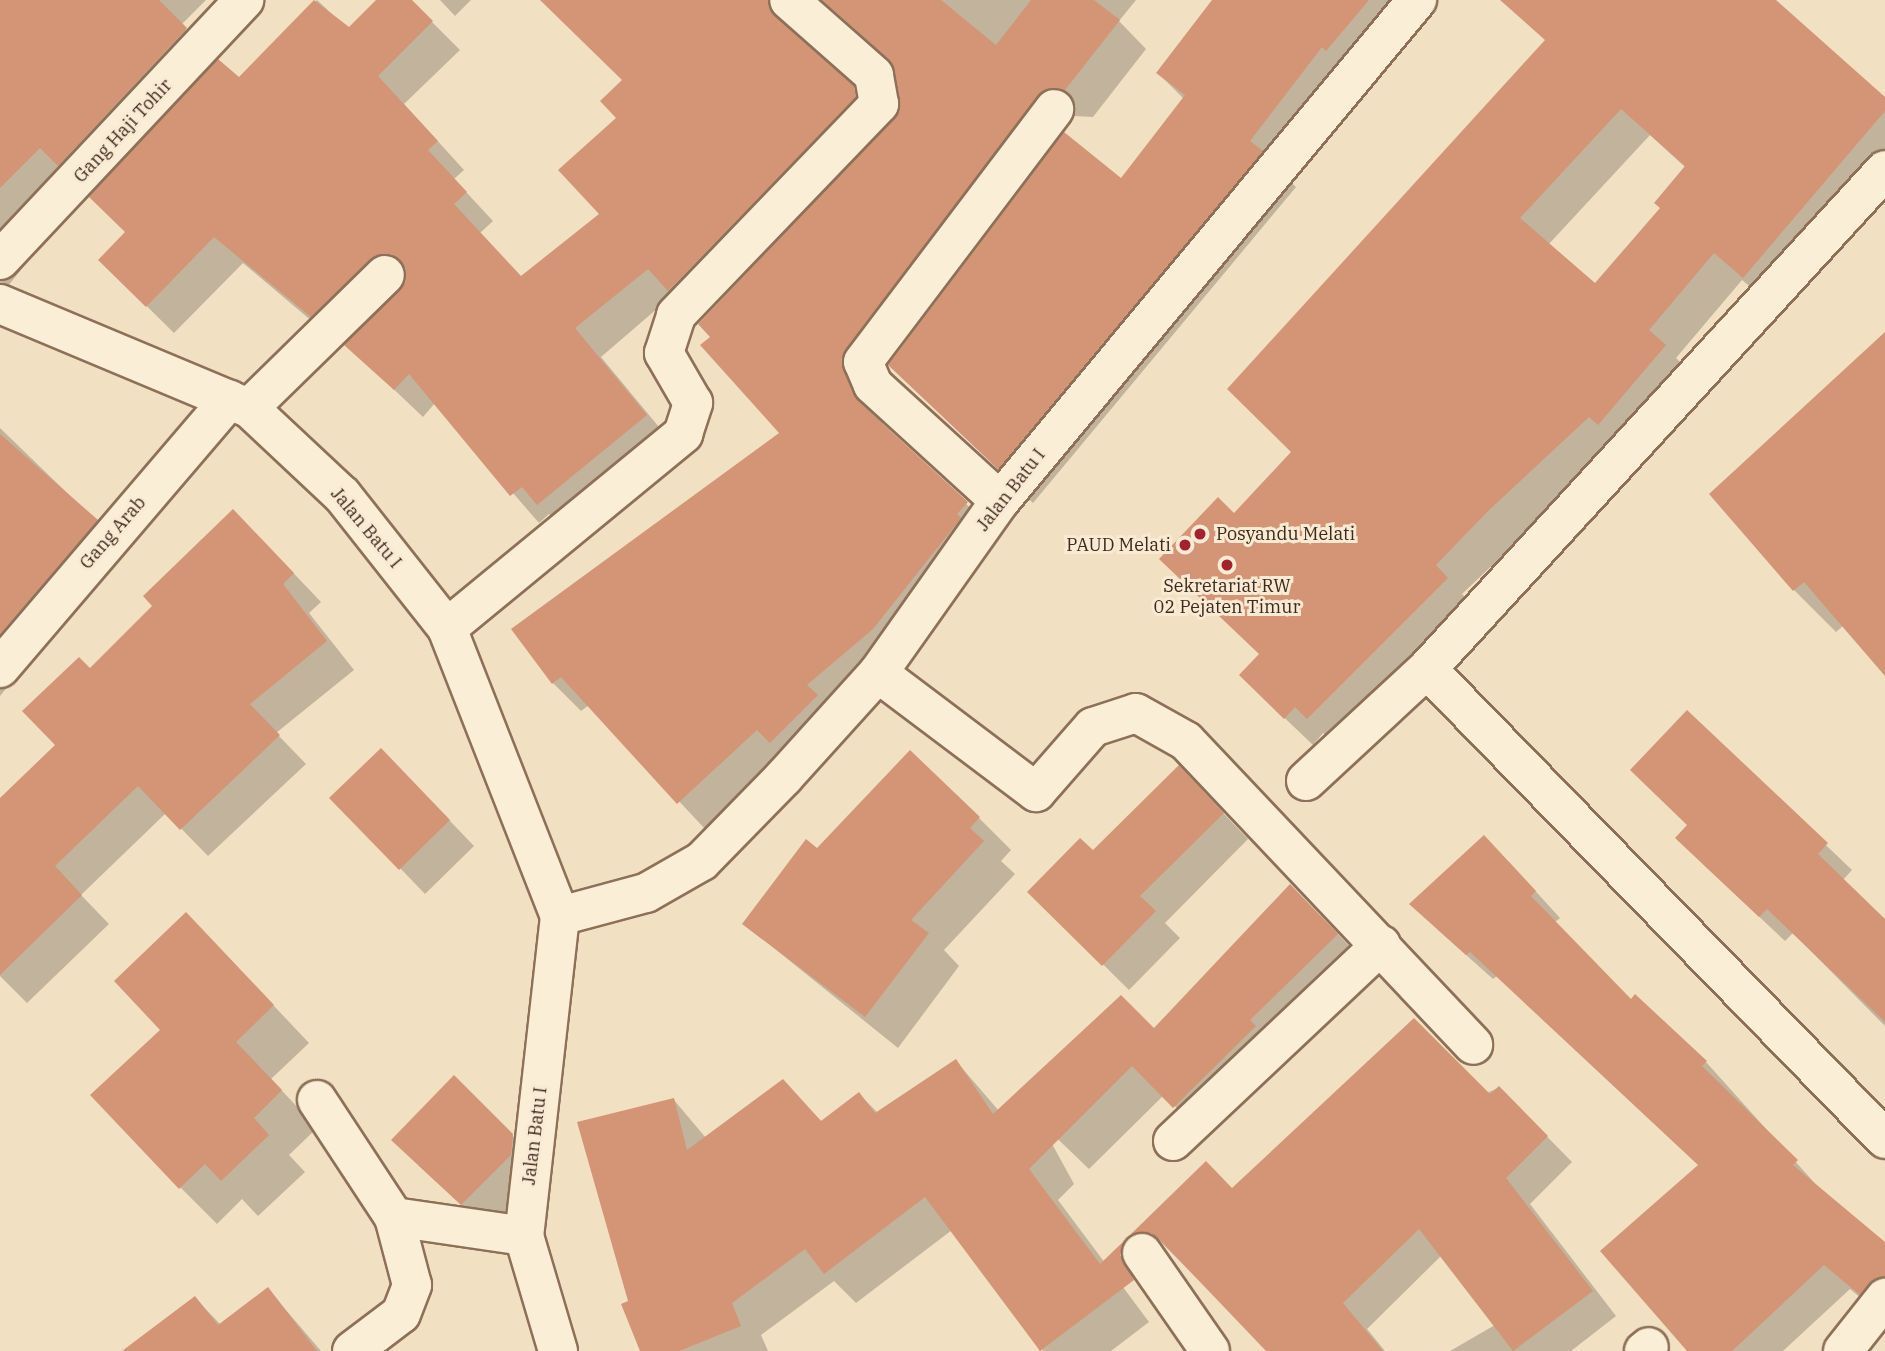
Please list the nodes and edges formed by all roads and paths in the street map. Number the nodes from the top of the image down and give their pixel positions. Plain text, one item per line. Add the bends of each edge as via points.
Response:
1 (244, 0) edge
2 (789, 0) edge
3 (1417, 0) edge
4 (1054, 109) dead end
5 (1885, 170) edge
6 (0, 260) edge
7 (385, 275) dead end
8 (0, 304) edge
9 (239, 404) junction
10 (1000, 501) junction
11 (447, 628) junction
12 (0, 668) edge
13 (1427, 669) junction
14 (878, 673) junction
15 (1306, 781) dead end
16 (560, 916) junction
17 (1381, 945) junction
18 (1473, 1045) dead end
19 (317, 1100) dead end
20 (1885, 1139) edge
21 (1173, 1141) dead end
22 (394, 1217) junction
23 (524, 1236) junction
24 (1142, 1253) dead end
25 (1885, 1297) edge
26 (352, 1351) edge
27 (558, 1351) edge
28 (1210, 1351) edge
29 (1843, 1351) edge

1 - 6 street, Gang Haji Tohir
2 - 11 street via 874,75 879,104 676,315 664,353 693,402 682,434
3 - 10 street, Jalan Batu I
4 - 10 street via 863,362 873,385
5 - 13 street
7 - 9 street, Gang Arab
8 - 9 street, Jalan Batu I
9 - 11 street, Jalan Batu I via 341,495
9 - 12 street, Gang Arab
10 - 14 street, Jalan Batu I
11 - 16 street, Jalan Batu I
13 - 15 street
13 - 20 street
14 - 16 street, Jalan Batu I via 702,861 646,893
14 - 17 street via 1036,792 1093,727 1136,713 1185,741
16 - 23 street, Jalan Batu I
17 - 18 street
17 - 21 street
19 - 22 street
22 - 23 street
22 - 26 street via 412,1285 401,1314
23 - 27 street, Jalan Batu I
24 - 28 street
25 - 29 street

